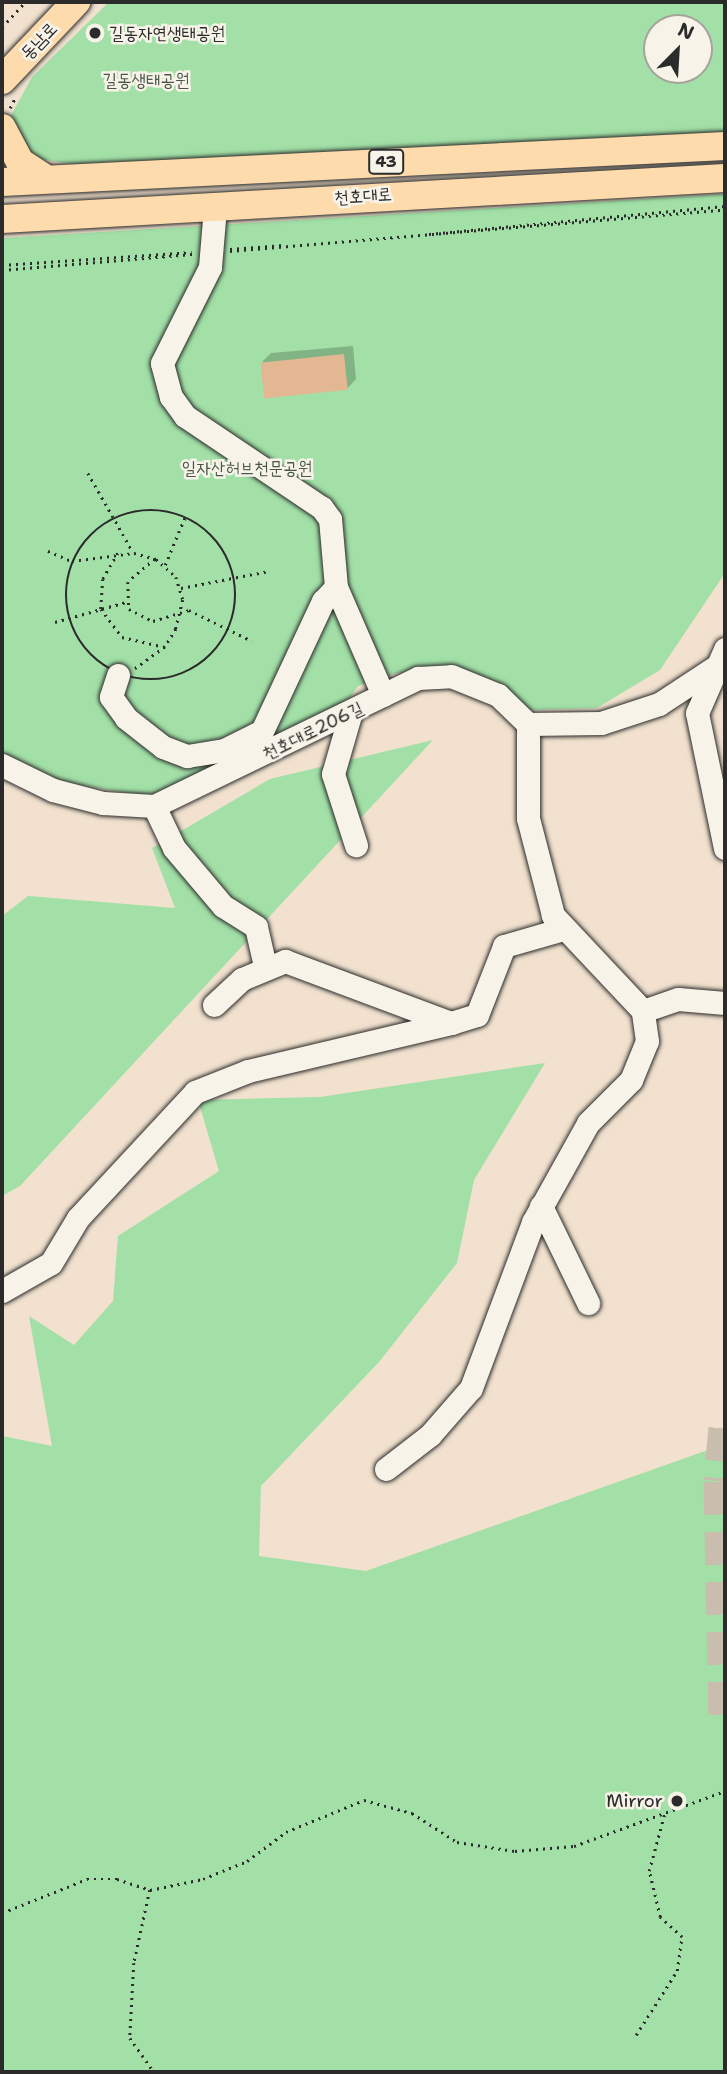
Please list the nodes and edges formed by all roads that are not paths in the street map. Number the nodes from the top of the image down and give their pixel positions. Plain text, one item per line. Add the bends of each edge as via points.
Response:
1 (76, 2) edge
2 (4, 78) edge
3 (2, 104) edge
4 (2, 128) edge
5 (725, 146) edge
6 (725, 178) edge
7 (46, 179) junction
8 (2, 182) edge
9 (215, 207) junction
10 (2, 219) edge
11 (336, 587) junction
12 (721, 658) edge
13 (118, 675) road end
14 (383, 695) junction
15 (350, 715) junction
16 (528, 724) junction
17 (2, 765) edge
18 (154, 806) junction
19 (356, 845) dead end
20 (725, 848) edge
21 (564, 929) junction
22 (265, 965) junction
23 (725, 1003) edge
24 (214, 1005) dead end
25 (643, 1011) junction
26 (451, 1023) junction
27 (541, 1206) junction
28 (2, 1291) edge
29 (587, 1303) dead end
30 (386, 1469) dead end

1 - 2 main road, 동남로
2 - 3 main road
4 - 7 main road via 20,162
5 - 7 main road, 천호대로 / 43
6 - 9 main road, 천호대로 / 43
7 - 8 main road, 천호대로 / 43
9 - 10 main road, 천호대로 / 43
9 - 11 street, 천호대로206길 via 213,251 193,308 162,363 171,397 185,416 322,508 330,519
11 - 13 street via 323,601 262,731 224,750 187,756 163,747 126,718 111,696
11 - 14 street, 천호대로206길
12 - 16 street via 659,704 601,723
12 - 20 street via 697,713
14 - 15 street, 천호대로206길
14 - 16 street via 418,678 451,676 498,695
15 - 18 street, 천호대로206길
15 - 19 street via 333,774
16 - 21 street via 528,818 553,915
17 - 18 street, 천호대로206길 via 53,790 103,803
18 - 22 street via 174,848 223,905 256,927
21 - 25 street
21 - 26 street via 504,946 477,1015
22 - 24 street
22 - 26 street via 285,961 312,968
23 - 25 street via 678,999
25 - 27 street via 647,1041 631,1080 588,1123
26 - 28 street via 248,1071 195,1092 78,1218 51,1263
27 - 29 street
27 - 30 street via 471,1388 430,1435

